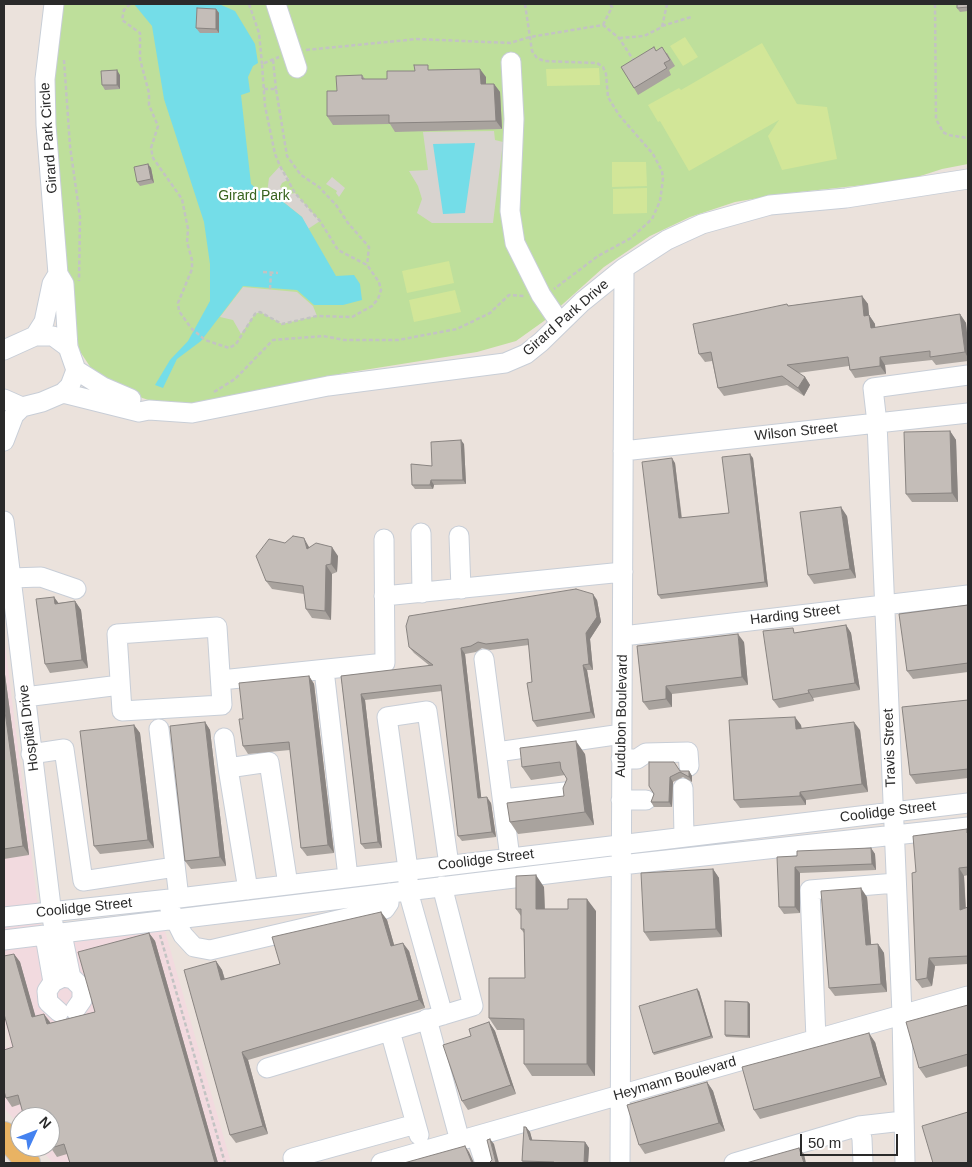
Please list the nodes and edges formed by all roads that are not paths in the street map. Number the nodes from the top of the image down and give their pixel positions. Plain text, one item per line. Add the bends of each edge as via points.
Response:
1 (54, 4) edge
2 (276, 4) edge
3 (287, 60) road end
4 (511, 62) dead end
5 (968, 179) edge
6 (624, 268) junction
7 (58, 274) junction
8 (560, 323) junction
9 (35, 336) junction
10 (68, 346) junction
11 (4, 350) edge
12 (76, 370) junction
13 (968, 375) edge
14 (63, 392) junction
15 (4, 400) edge
16 (22, 408) junction
17 (149, 410) junction
18 (968, 413) edge
19 (877, 422) junction
20 (4, 440) edge
21 (623, 451) junction
22 (4, 521) edge
23 (421, 534) dead end
24 (459, 536) dead end
25 (384, 538) dead end
26 (8, 568) edge
27 (623, 572) junction
28 (76, 589) dead end
29 (461, 589) junction
30 (422, 593) junction
31 (968, 594) edge
32 (384, 596) junction
33 (884, 605) junction
34 (623, 636) junction
35 (484, 658) dead end
36 (324, 670) junction
37 (221, 680) junction
38 (120, 685) junction
39 (25, 697) junction
40 (159, 729) dead end
41 (622, 734) junction
42 (224, 738) dead end
43 (496, 752) junction
44 (31, 754) junction
45 (622, 759) junction
46 (681, 761) dead end
47 (228, 768) junction
48 (683, 788) dead end
49 (565, 792) edge
50 (502, 799) junction
51 (621, 800) junction
52 (646, 800) dead end
53 (968, 803) edge
54 (892, 812) junction
55 (968, 826) edge
56 (683, 830) junction
57 (893, 836) junction
58 (620, 844) junction
59 (510, 858) junction
60 (449, 865) junction
61 (621, 865) junction
62 (175, 867) junction
63 (408, 869) junction
64 (348, 877) junction
65 (896, 883) junction
66 (288, 885) junction
67 (442, 886) junction
68 (248, 890) junction
69 (408, 890) junction
70 (389, 893) junction
71 (173, 898) junction
72 (52, 911) junction
73 (4, 917) edge
74 (165, 921) junction
75 (54, 935) junction
76 (4, 940) edge
77 (75, 993) dead end
78 (968, 996) edge
79 (902, 1014) junction
80 (435, 1017) junction
81 (390, 1031) junction
82 (816, 1039) junction
83 (267, 1068) dead end
84 (621, 1094) junction
85 (903, 1121) junction
86 (416, 1124) junction
87 (859, 1126) junction
88 (4, 1134) edge
89 (468, 1138) junction
90 (424, 1151) junction
91 (293, 1158) dead end
92 (28, 1163) edge
93 (382, 1163) edge
94 (485, 1163) edge
95 (620, 1163) edge
96 (734, 1163) edge
97 (863, 1163) edge
98 (905, 1163) edge

1 - 7 street, Girard Park Circle via 44,79
2 - 3 street
4 - 8 street via 514,119 510,211 515,243 541,295
5 - 6 street, Girard Park Drive via 747,210 702,224 666,240
6 - 8 street, Girard Park Drive
6 - 21 street, Audubon Boulevard
7 - 9 street, Girard Park Circle via 52,284 44,322
7 - 10 street, Girard Park Circle via 64,284
8 - 17 street, Girard Park Drive via 526,354 504,363 328,386 201,413
9 - 10 street via 54,336
9 - 11 street
10 - 12 street, Girard Park Circle
12 - 14 street via 70,386
12 - 17 street, Girard Park Drive via 103,388 142,403
13 - 19 street, Travis Street via 873,388
14 - 16 street
14 - 17 street, Girard Park Drive via 140,412
15 - 16 street
16 - 20 street via 14,415
18 - 19 street, Wilson Street
19 - 21 street, Wilson Street
19 - 33 street, Travis Street
21 - 27 street, Audubon Boulevard
22 - 26 street, Hospital Drive
23 - 30 street
24 - 29 street
25 - 32 street
26 - 28 street
26 - 39 street, Hospital Drive
27 - 29 street
27 - 34 street, Audubon Boulevard
29 - 30 street
30 - 32 street
31 - 33 street, Harding Street
32 - 36 street via 386,663
33 - 34 street, Harding Street
33 - 54 street, Travis Street
34 - 41 street, Audubon Boulevard
35 - 43 street
36 - 37 street
36 - 64 street
37 - 38 street via 222,705 122,711
37 - 38 street via 217,628 117,634
38 - 39 street
39 - 44 street, Hospital Drive
40 - 62 street
41 - 43 street
41 - 45 street, Audubon Boulevard
42 - 47 street
43 - 50 street
44 - 62 street via 64,749 83,881
44 - 72 street, Hospital Drive
45 - 46 street via 637,759 646,753
45 - 51 street, Audubon Boulevard
47 - 66 street via 269,762
47 - 68 street
48 - 56 street via 688,805
49 - 50 street
50 - 59 street
51 - 52 street
51 - 58 street, Audubon Boulevard
53 - 54 street, Coolidge Street
54 - 56 street, Coolidge Street
54 - 57 street, Travis Street
55 - 57 street, Coolidge Street
56 - 58 street, Coolidge Street
57 - 61 street, Coolidge Street
57 - 65 street, Travis Street
58 - 59 street, Coolidge Street
58 - 61 street, Audubon Boulevard
59 - 60 street, Coolidge Street
60 - 63 street, Coolidge Street
60 - 63 street via 427,711 387,717
61 - 67 street, Coolidge Street
61 - 84 street, Audubon Boulevard
62 - 71 street
63 - 64 street, Coolidge Street
63 - 69 street
64 - 66 street, Coolidge Street
65 - 79 street, Travis Street
65 - 82 street via 810,890
66 - 68 street, Coolidge Street
67 - 69 street, Coolidge Street
67 - 80 street via 473,1006
68 - 71 street, Coolidge Street
69 - 70 street, Coolidge Street
69 - 80 street
70 - 74 street, Coolidge Street
70 - 74 street via 385,910 210,950 194,947
71 - 72 street, Coolidge Street
71 - 74 street
72 - 73 street, Coolidge Street
72 - 75 street, Hospital Drive
74 - 75 street, Coolidge Street
75 - 76 street, Coolidge Street
75 - 77 street, Hospital Drive
78 - 79 street, Heymann Boulevard
79 - 82 street, Heymann Boulevard
79 - 85 street, Travis Street
80 - 81 street
80 - 89 street
81 - 83 street
81 - 86 street
82 - 84 street, Heymann Boulevard
84 - 89 street, Heymann Boulevard
84 - 95 street, Audubon Boulevard
85 - 87 street
85 - 98 street, Travis Street
86 - 90 street
86 - 91 street
87 - 96 street
87 - 97 street
88 - 92 main road
89 - 90 street, Heymann Boulevard
89 - 94 street
90 - 93 street, Heymann Boulevard

